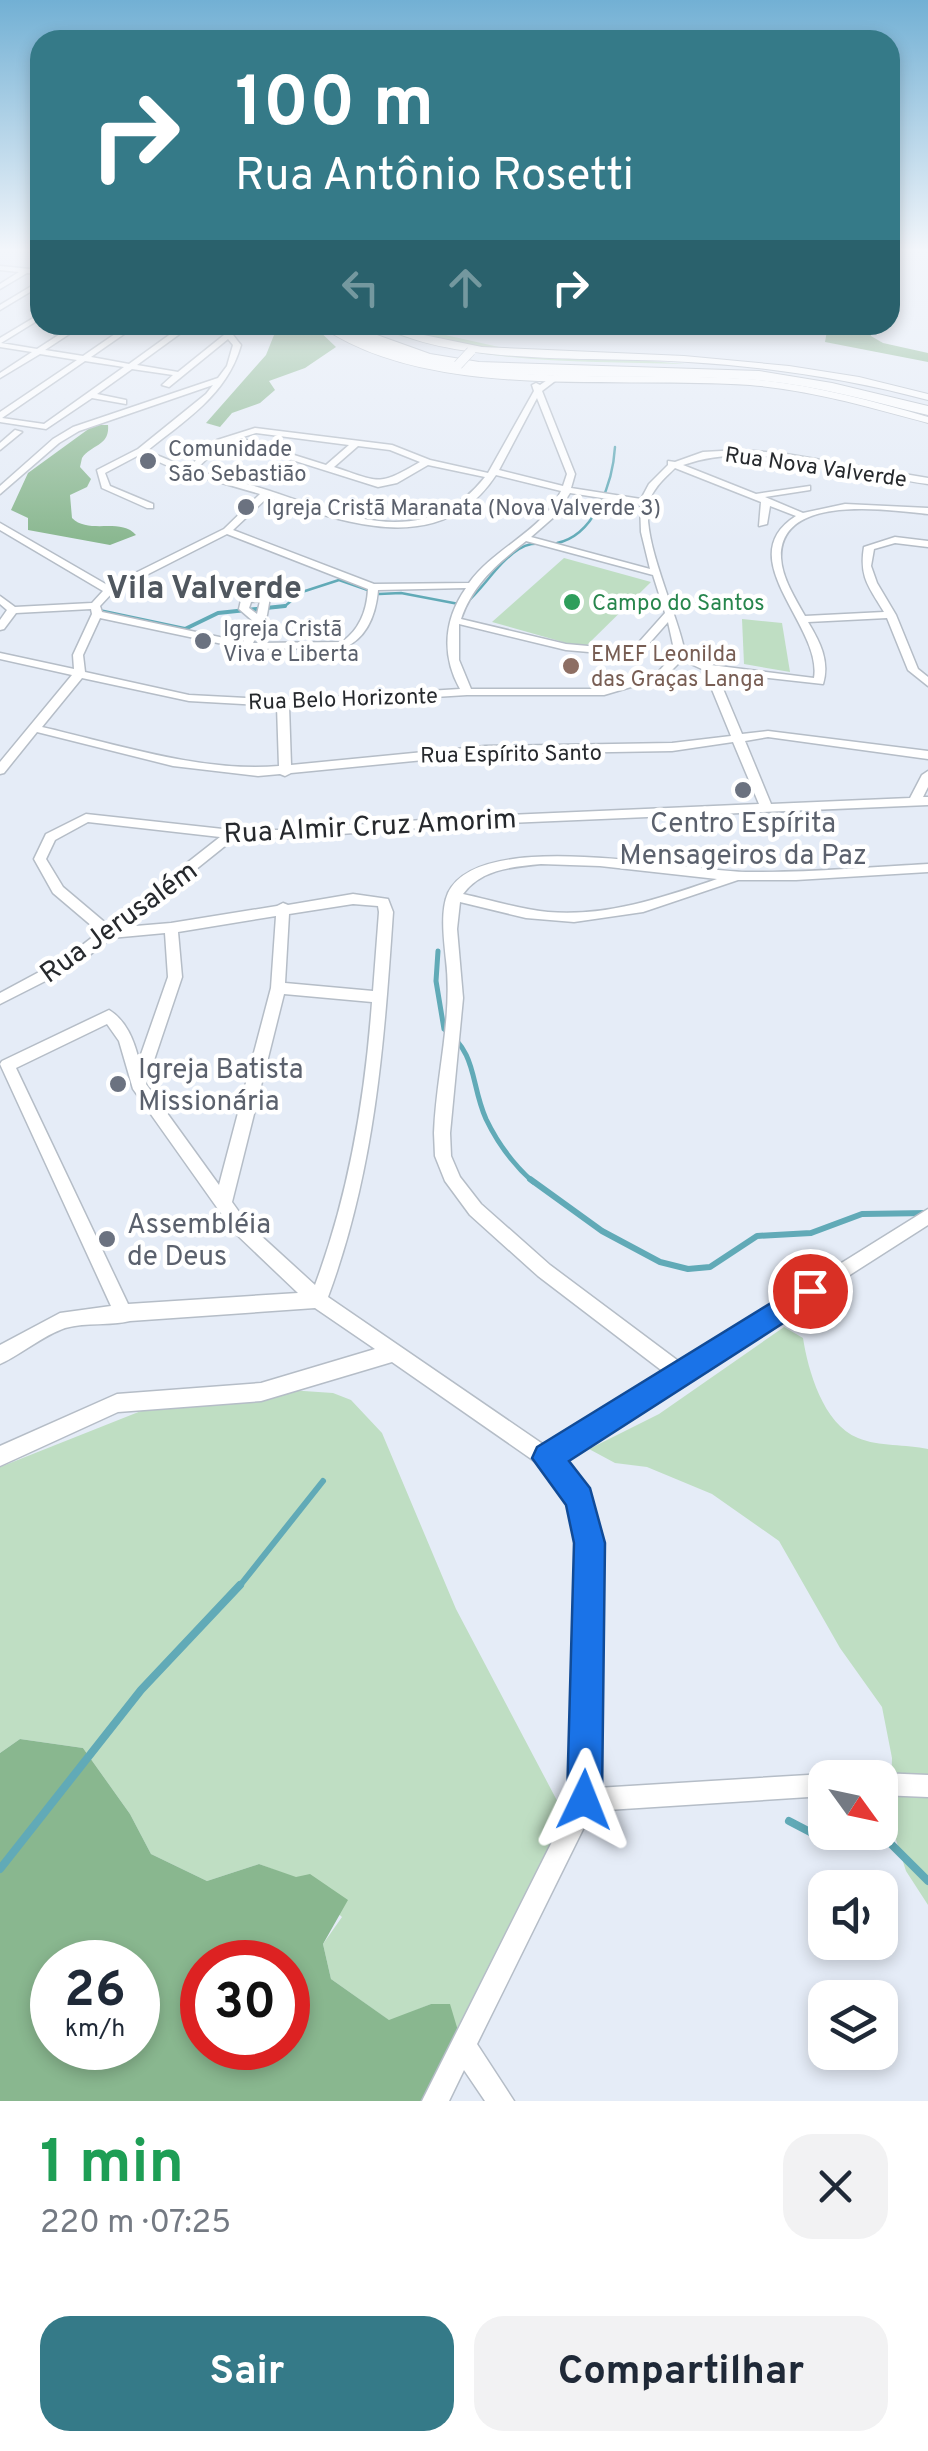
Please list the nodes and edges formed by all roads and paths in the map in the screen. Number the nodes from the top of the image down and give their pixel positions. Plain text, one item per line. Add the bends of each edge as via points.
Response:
1 (25, 348) edge
2 (44, 348) edge
3 (99, 348) edge
4 (155, 348) edge
5 (212, 348) edge
6 (237, 348) edge
7 (368, 348) edge
8 (392, 348) edge
9 (418, 348) edge
10 (465, 348) edge
11 (472, 350) junction
12 (39, 351) junction
13 (84, 358) junction
14 (131, 365) junction
15 (457, 366) junction
16 (670, 372) junction
17 (178, 374) junction
18 (524, 375) junction
19 (0, 376) edge
20 (556, 376) junction
21 (224, 379) junction
22 (716, 380) junction
23 (166, 385) dead end
24 (538, 392) junction
25 (90, 396) junction
26 (928, 397) edge
27 (123, 402) dead end
28 (928, 408) edge
29 (0, 418) edge
30 (928, 420) edge
31 (22, 429) junction
32 (0, 431) edge
33 (229, 438) junction
34 (356, 442) junction
35 (0, 448) edge
36 (141, 451) junction
37 (427, 462) junction
38 (671, 464) junction
39 (327, 469) junction
40 (191, 470) junction
41 (492, 474) junction
42 (928, 480) edge
43 (807, 488) dead end
44 (568, 490) junction
45 (0, 491) edge
46 (267, 493) junction
47 (761, 498) junction
48 (644, 502) junction
49 (150, 506) dead end
50 (928, 511) edge
51 (799, 514) junction
52 (762, 524) dead end
53 (0, 526) edge
54 (227, 531) junction
55 (524, 538) junction
56 (928, 544) edge
57 (660, 574) junction
58 (467, 585) junction
59 (372, 587) junction
60 (109, 590) junction
61 (0, 599) edge
62 (13, 610) junction
63 (96, 610) junction
64 (670, 614) junction
65 (891, 615) junction
66 (258, 620) dead end
67 (455, 620) junction
68 (800, 620) junction
69 (0, 627) edge
70 (246, 646) junction
71 (635, 653) junction
72 (680, 655) junction
73 (0, 656) edge
74 (709, 668) junction
75 (80, 673) junction
76 (928, 683) edge
77 (628, 688) junction
78 (466, 692) junction
79 (282, 703) junction
80 (36, 729) junction
81 (740, 737) junction
82 (928, 755) edge
83 (0, 770) edge
84 (284, 772) junction
85 (928, 775) edge
86 (922, 801) edge
87 (764, 805) junction
88 (232, 834) junction
89 (928, 868) edge
90 (741, 876) junction
91 (453, 896) junction
92 (283, 908) junction
93 (171, 928) junction
94 (109, 933) junction
95 (278, 988) junction
96 (380, 997) junction
97 (0, 998) edge
98 (138, 1086) junction
99 (222, 1203) junction
100 (928, 1216) edge
101 (318, 1300) junction
102 (124, 1315) junction
103 (392, 1353) junction
104 (0, 1354) edge
105 (678, 1372) junction
106 (0, 1456) edge
107 (547, 1458) junction
108 (898, 1785) edge
109 (808, 1786) edge
110 (928, 1786) edge
111 (584, 1800) junction
112 (464, 2048) junction
113 (435, 2101) edge
114 (501, 2101) edge

1 - 12 street
2 - 12 street
3 - 13 street
4 - 14 street
5 - 17 street
6 - 21 street
7 - 15 street
8 - 16 highway via 469,363
9 - 28 highway via 464,358 771,372 864,387
10 - 11 street
11 - 15 street, bridge
11 - 26 street via 772,365
12 - 13 street
12 - 19 street
13 - 14 street
13 - 29 street
14 - 17 street
14 - 25 street
15 - 18 street
16 - 22 highway
16 - 28 highway via 800,381
17 - 23 street
18 - 20 street
18 - 24 street
20 - 22 street
20 - 24 street
21 - 36 street
21 - 45 street via 76,429
22 - 30 street via 819,391
24 - 41 street
24 - 44 street via 571,474
25 - 27 street
25 - 31 street via 49,425
29 - 31 street
31 - 32 street
31 - 35 street
33 - 34 street via 256,430
33 - 39 street
33 - 40 street
34 - 37 street
34 - 39 street
36 - 40 street
36 - 49 street via 98,477 118,494
37 - 39 street via 386,483
37 - 41 street
38 - 42 street, Rua Nova Valverde via 698,454 744,452
38 - 47 street
38 - 48 street
40 - 46 street
41 - 44 street
41 - 46 street via 458,507 411,526 353,522
43 - 47 street
44 - 48 street
44 - 55 street
46 - 54 street
47 - 51 street
47 - 52 street
48 - 57 street
50 - 51 street via 829,508
51 - 68 street via 776,546 784,587
53 - 60 street
54 - 59 street
54 - 60 street
55 - 57 street
55 - 58 street
56 - 65 street via 895,540 868,547 866,566
57 - 64 street
58 - 59 street
58 - 67 street
59 - 70 street via 369,611 352,642
60 - 63 street
61 - 62 street
62 - 63 street
62 - 69 street
63 - 70 street
63 - 75 street via 78,655
64 - 71 street
64 - 72 street
65 - 68 street
65 - 76 street via 913,670
66 - 70 street
67 - 71 street via 570,650
67 - 78 street via 453,664
68 - 74 street via 816,648 819,682
71 - 77 street
72 - 74 street
72 - 77 street, Rua Belo Horizonte via 661,674
73 - 75 street, Rua Belo Horizonte
74 - 81 street
75 - 79 street, Rua Belo Horizonte via 189,698
75 - 80 street
77 - 78 street, Rua Belo Horizonte
78 - 79 street, Rua Belo Horizonte
79 - 84 street
80 - 83 street
80 - 84 street, Rua Espírito Santo via 173,762
81 - 82 street, Rua Espírito Santo via 788,736
81 - 84 street, Rua Espírito Santo via 608,751 434,753
81 - 87 street
85 - 86 street
86 - 87 street, Rua Almir Cruz Amorim
87 - 88 street, Rua Almir Cruz Amorim
88 - 94 street, Rua Jerusalém
88 - 94 street, Rua Almir Cruz Amorim via 86,818 50,838 40,859 46,875
89 - 90 street
90 - 91 street via 583,918
90 - 91 street via 550,861 488,868 466,879
91 - 105 street via 456,995 441,1133 451,1184 504,1237
92 - 93 street
92 - 95 street
92 - 96 street via 369,897 383,902
93 - 94 street
93 - 98 street via 175,977
94 - 97 street, Rua Jerusalém via 72,961
95 - 96 street
95 - 99 street
96 - 101 street via 374,1074 348,1219
98 - 99 street
98 - 102 street via 126,1039 109,1016 7,1066
99 - 101 street
100 - 105 street
101 - 102 street
101 - 103 street
102 - 104 street via 60,1321
103 - 106 street via 261,1392 117,1403
103 - 107 street
105 - 107 street
107 - 111 street via 580,1498 589,1543
108 - 110 street
109 - 111 street
111 - 112 street
112 - 113 street
112 - 114 street

